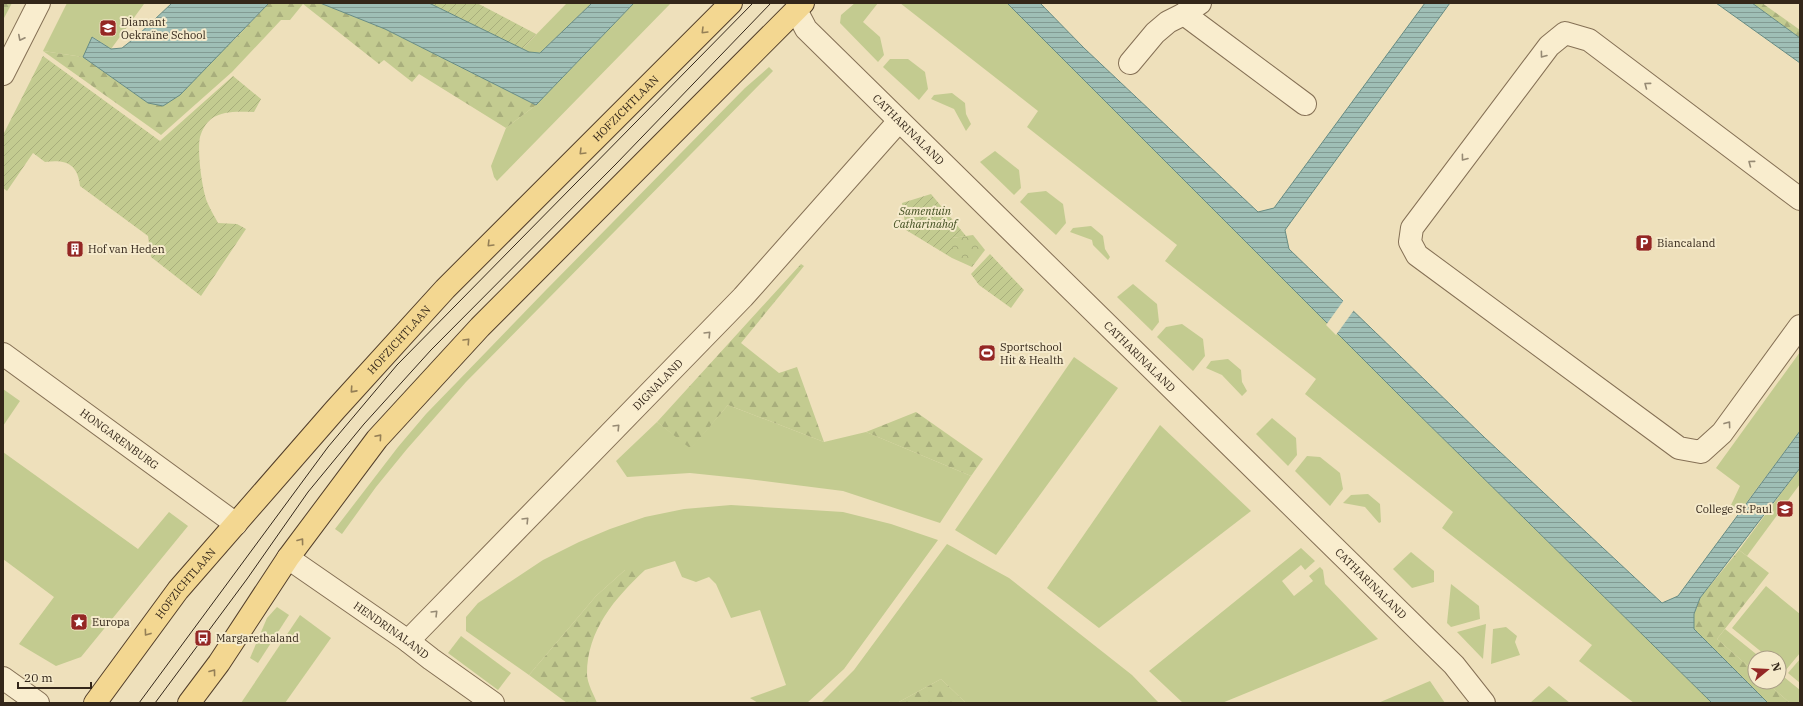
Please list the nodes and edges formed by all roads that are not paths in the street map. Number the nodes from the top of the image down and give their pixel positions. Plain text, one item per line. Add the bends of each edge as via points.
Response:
1 (39, 3) edge
2 (731, 3) edge
3 (799, 7) edge
4 (1192, 9) edge
5 (1130, 63) dead end
6 (3, 74) edge
7 (1305, 104) dead end
8 (899, 121) junction
9 (1800, 199) edge
10 (1800, 326) edge
11 (3, 354) edge
12 (236, 524) junction
13 (288, 558) junction
14 (408, 641) junction
15 (3, 678) edge
16 (38, 703) edge
17 (95, 703) edge
18 (189, 703) edge
19 (493, 703) edge
20 (1484, 703) edge

1 -> 6 street
2 -> 12 main road, HOFZICHTLAAN via 445,289 279,472
3 - 8 street, CATHARINALAND via 806,29
13 -> 3 main road via 377,439 475,332
4 - 5 street via 1168,22 1155,33
4 - 7 street
14 -> 8 street, DIGNALAND via 743,298
8 - 20 street, CATHARINALAND via 1454,666
9 -> 10 street via 1589,40 1564,33 1549,46 1412,228 1410,242 1417,255 1679,448 1700,452 1722,433
11 - 12 street, HONGARENBURG
12 -> 17 main road, HOFZICHTLAAN via 178,590
13 - 14 street, HENDRINALAND
18 -> 13 main road via 219,663
14 - 19 street, HENDRINALAND
15 - 16 street

